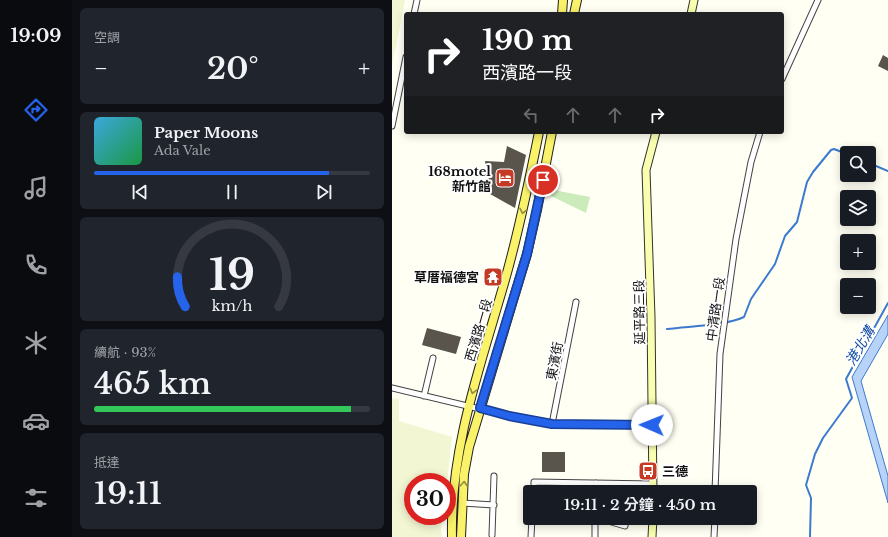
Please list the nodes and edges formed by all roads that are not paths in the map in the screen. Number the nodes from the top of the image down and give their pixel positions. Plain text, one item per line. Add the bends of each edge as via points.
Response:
1 (417, 0) edge
2 (563, 0) edge
3 (577, 0) edge
4 (694, 0) edge
5 (818, 0) edge
6 (414, 12) edge
7 (562, 12) edge
8 (574, 12) edge
9 (691, 12) edge
10 (784, 75) edge
11 (404, 83) edge
12 (392, 126) edge
13 (539, 134) edge
14 (552, 134) edge
15 (655, 134) edge
16 (759, 134) edge
17 (576, 302) dead end
18 (433, 358) dead end
19 (392, 388) edge
20 (424, 396) junction
21 (469, 407) junction
22 (480, 408) junction
23 (552, 424) junction
24 (652, 425) junction
25 (494, 476) dead end
26 (596, 483) joint
27 (654, 484) joint
28 (534, 485) edge
29 (715, 485) edge
30 (462, 502) junction
31 (494, 505) junction
32 (532, 525) edge
33 (596, 525) edge
34 (622, 525) edge
35 (653, 525) edge
36 (715, 525) edge
37 (625, 526) dead end
38 (492, 535) dead end
39 (452, 537) edge
40 (461, 537) edge
41 (531, 537) edge
42 (594, 537) edge
43 (652, 537) edge
44 (714, 537) edge

1 - 6 street
2 - 7 main road
3 - 8 main road
4 - 9 street
5 - 10 street
11 - 12 street
13 -> 21 main road, 西濱路一段 via 506,280
14 - 22 main road, 西濱路一段 via 527,254
15 - 24 street, 延平路三段 via 646,170
16 - 29 street, 中清路一段 via 751,162 736,239 720,354
17 - 23 street, 東濱街
18 - 20 street
19 - 20 street
20 - 21 street
21 - 22 street
21 - 39 main road, 西濱路一段 via 453,490
22 - 23 street
30 -> 22 main road, 西濱路一段 via 469,447
23 - 24 street
24 - 27 street, 延平路三段
25 - 31 street
26 - 27 street
26 - 28 street via 534,482
30 - 31 street
30 - 40 main road, 西濱路一段
31 - 38 street
32 - 41 street
33 - 42 street
34 - 37 street
35 - 43 street
36 - 44 street

